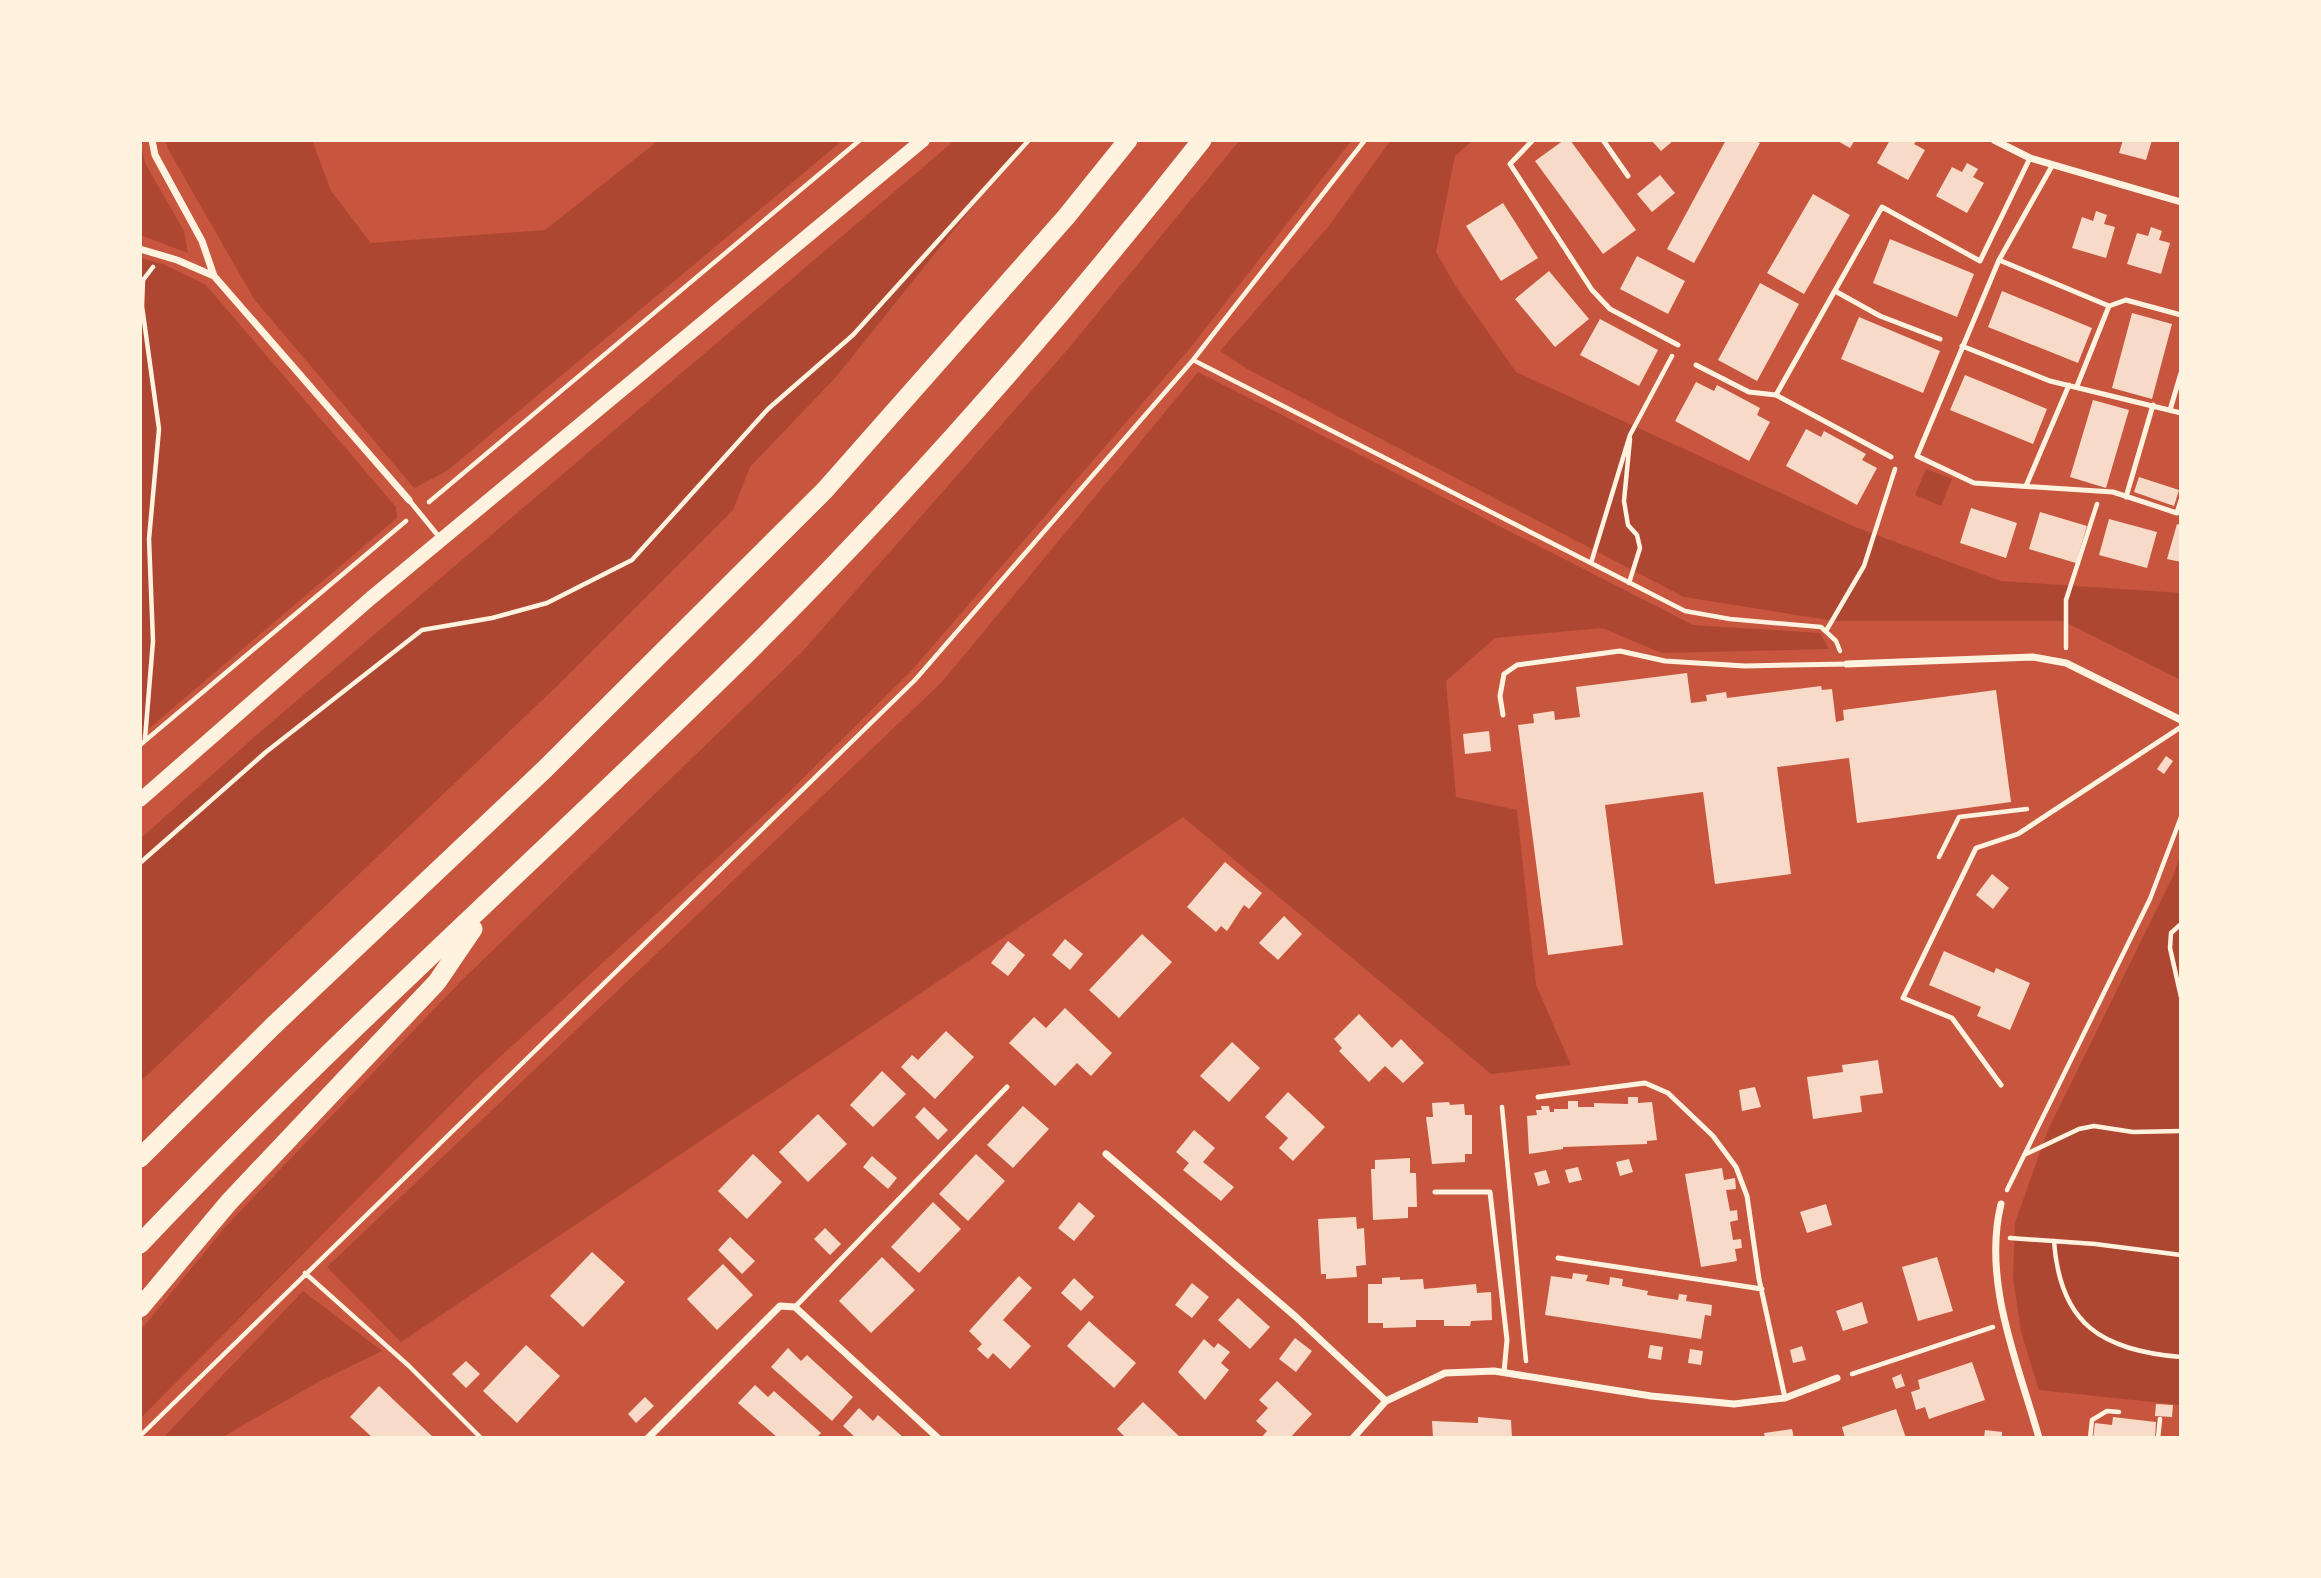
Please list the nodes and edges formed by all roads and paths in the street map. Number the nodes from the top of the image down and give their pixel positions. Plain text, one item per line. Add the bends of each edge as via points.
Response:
1 (152, 140) edge
2 (860, 140) edge
3 (923, 140) edge
4 (1029, 140) edge
5 (1128, 140) edge
6 (1202, 140) edge
7 (1365, 140) edge
8 (1533, 140) edge
9 (1603, 140) edge
10 (1994, 140) edge
11 (2030, 158) junction
12 (2052, 166) junction
13 (1628, 176) dead end
14 (2181, 202) edge
15 (140, 250) edge
16 (163, 256) junction
17 (1999, 260) junction
18 (214, 276) junction
19 (1835, 290) junction
20 (2109, 306) junction
21 (2181, 315) edge
22 (1940, 339) dead end
23 (1678, 345) joint
24 (1962, 346) junction
25 (1193, 359) junction
26 (1696, 365) dead end
27 (2181, 373) edge
28 (2070, 384) junction
29 (2077, 386) junction
30 (1776, 395) junction
31 (2153, 405) junction
32 (2170, 410) junction
33 (2181, 413) edge
34 (1630, 435) junction
35 (1891, 457) joint
36 (2026, 486) junction
37 (2100, 491) junction
38 (2126, 497) junction
39 (409, 500) joint
40 (2181, 500) edge
41 (417, 511) junction
42 (441, 540) junction
43 (1591, 564) junction
44 (1629, 583) junction
45 (1826, 631) junction
46 (2066, 663) junction
47 (1847, 664) junction
48 (1503, 715) dead end
49 (2181, 720) edge
50 (2181, 727) edge
51 (145, 740) junction
52 (140, 745) edge
53 (140, 800) edge
54 (2035, 806) dead end
55 (2181, 817) edge
56 (1939, 858) dead end
57 (140, 863) edge
58 (498, 894) junction
59 (2181, 923) edge
60 (2181, 997) edge
61 (2001, 1086) dead end
62 (1007, 1087) dead end
63 (1538, 1097) dead end
64 (1502, 1107) dead end
65 (2181, 1131) edge
66 (1105, 1154) dead end
67 (2023, 1156) junction
68 (140, 1158) edge
69 (1435, 1192) dead end
70 (2001, 1204) joint
71 (1995, 1238) junction
72 (2054, 1241) junction
73 (140, 1244) edge
74 (2181, 1255) edge
75 (1558, 1258) dead end
76 (305, 1273) junction
77 (1762, 1289) junction
78 (795, 1307) junction
79 (140, 1308) edge
80 (2007, 1322) junction
81 (2181, 1357) edge
82 (1504, 1372) junction
83 (1524, 1375) junction
84 (1837, 1378) joint
85 (1785, 1398) junction
86 (1386, 1401) junction
87 (2119, 1412) dead end
88 (2160, 1419) dead end
89 (140, 1436) edge
90 (481, 1438) edge
91 (648, 1438) edge
92 (938, 1438) edge
93 (1353, 1438) edge
94 (2039, 1438) edge
95 (2090, 1438) edge
96 (2158, 1438) edge

1 - 18 street via 155,155 202,241
2 - 41 path
3 - 42 main road
4 - 57 path via 853,335 768,409 632,560 547,603 422,630 266,752
5 - 68 highway via 1066,217 825,490 545,769
6 - 58 highway via 1110,256 922,474 728,672
7 - 25 path
8 - 23 lane via 1510,164 1592,290 1610,310
9 - 13 lane
10 - 11 street
11 - 12 street
11 - 19 lane via 1980,261 1882,207
12 - 14 street
12 - 17 lane
15 - 16 street
16 - 18 street
16 - 51 path via 143,280 142,306 159,429 149,539 153,641
17 - 20 lane
17 - 24 lane
18 - 39 street
19 - 22 lane via 1880,316
19 - 30 lane
20 - 21 lane via 2126,300
20 - 29 lane
23 - 34 path
24 - 28 lane via 2050,381
24 - 36 lane via 1917,456 1974,483
25 - 43 path
25 - 76 path via 915,680
26 - 30 lane via 1749,392
27 - 32 lane
28 - 29 lane
28 - 36 lane
29 - 31 lane
30 - 35 lane
31 - 32 lane
31 - 38 lane
32 - 33 lane
34 - 43 path
34 - 44 path via 1624,501 1628,525 1637,534 1640,548
35 - 45 path via 1896,471 1864,566
36 - 37 lane
37 - 38 lane
37 - 46 path via 2066,600
38 - 40 lane via 2177,513
39 - 41 lane
41 - 42 lane
41 - 51 path
42 - 53 main road
43 - 44 path
44 - 45 path via 1685,611
45 - 47 path
46 - 47 street via 2033,657
46 - 49 street
47 - 48 lane via 1745,666 1665,661 1620,651 1517,665 1504,674
50 - 61 lane via 2018,834 1976,848 1903,998 1952,1018
51 - 52 path
54 - 56 path via 1959,817
55 - 67 path via 2150,899
58 - 73 highway via 288,1094
58 - 79 highway via 437,982 229,1202
59 - 60 path via 2172,933 2170,948
62 - 78 lane
63 - 77 lane via 1645,1083 1668,1093 1713,1136 1736,1167 1746,1196
64 - 83 path via 1527,1354
65 - 67 path via 2133,1132 2094,1126
66 - 86 street via 1296,1317
67 - 70 path
69 - 82 lane via 1490,1192 1507,1340
70 - 71 street
71 - 72 path
71 - 80 street via 1994,1263
72 - 74 path
72 - 81 path via 2064,1294 2089,1330 2115,1345
75 - 77 lane
76 - 89 path
76 - 90 path
77 - 85 lane
78 - 91 street via 780,1306
78 - 92 street
80 - 84 path
80 - 94 street
82 - 83 street
82 - 86 street via 1445,1373
83 - 85 street via 1650,1396 1720,1402
84 - 85 street
86 - 93 street
87 - 95 path via 2107,1410 2092,1420
88 - 96 path

